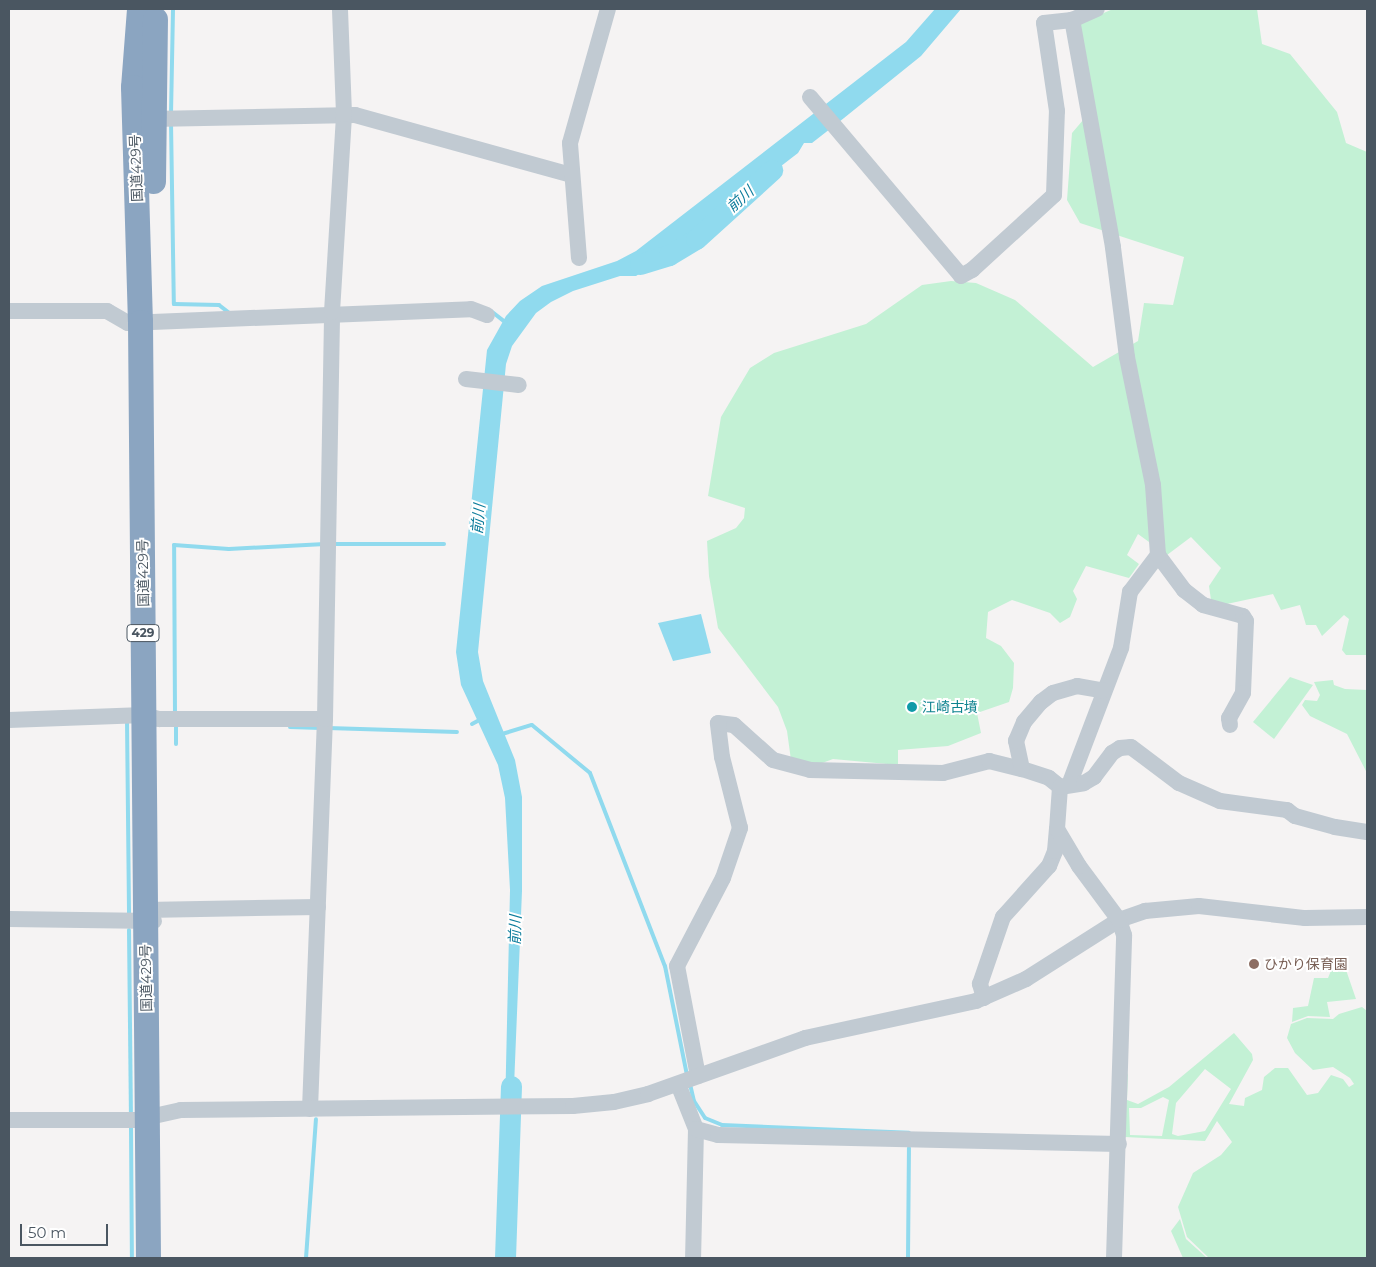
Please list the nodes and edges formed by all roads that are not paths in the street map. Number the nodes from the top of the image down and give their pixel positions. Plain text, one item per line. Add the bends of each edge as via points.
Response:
1 (139, 9) edge
2 (156, 9) edge
3 (340, 9) edge
4 (608, 9) edge
5 (1097, 9) edge
6 (1072, 20) junction
7 (811, 99) dead end
8 (344, 114) junction
9 (165, 119) junction
10 (572, 175) junction
11 (579, 258) dead end
12 (9, 311) edge
13 (332, 312) junction
14 (487, 315) dead end
15 (148, 321) junction
16 (468, 380) dead end
17 (517, 385) dead end
18 (1158, 555) junction
19 (1104, 691) junction
20 (164, 718) junction
21 (9, 720) edge
22 (325, 724) junction
23 (1230, 725) dead end
24 (1022, 769) junction
25 (1065, 786) junction
26 (1057, 829) junction
27 (1367, 832) edge
28 (318, 907) junction
29 (153, 916) junction
30 (1367, 917) edge
31 (9, 919) edge
32 (1119, 920) junction
33 (984, 998) junction
34 (688, 1080) junction
35 (310, 1109) junction
36 (156, 1116) junction
37 (9, 1120) edge
38 (696, 1130) junction
39 (1119, 1144) junction
40 (148, 1258) edge
41 (164, 1258) edge
42 (693, 1258) edge
43 (1114, 1258) edge

1 - 15 highway, 国道429号 / 429 via 133,87
2 - 9 highway, 国道429号 / 429
3 - 8 street
4 - 10 street via 570,143
5 - 6 street
6 - 7 street via 1044,23 1057,111 1054,195 972,270 961,276
6 - 18 street via 1113,247 1127,357 1153,485
8 - 9 street
8 - 10 street
8 - 13 street
9 - 15 highway, 国道429号 / 429
10 - 11 street
12 - 15 street via 107,311 128,322
13 - 14 street via 471,309
13 - 15 street
13 - 22 street
15 - 20 highway, 国道429号 / 429
16 - 17 street
18 - 19 street via 1130,592 1121,648
18 - 23 street via 1184,590 1203,605 1243,616 1246,621 1243,693 1229,718
19 - 24 street via 1077,686 1053,692 1041,702 1024,722 1016,741
19 - 25 street
20 - 21 street
20 - 22 street
20 - 29 highway, 国道429号 / 429
22 - 28 street
24 - 25 street
24 - 34 street via 989,761 943,773 810,770 773,760 734,726 718,723 722,757 740,828 723,878 678,966
25 - 26 street
25 - 27 street via 1084,783 1094,777 1112,753 1132,747 1179,783 1229,804 1287,810 1295,816
26 - 32 street via 1079,866
26 - 33 street via 1055,851 1049,866 1003,917 980,984
28 - 29 street
28 - 35 street
29 - 31 street
29 - 36 highway, 国道429号 / 429
30 - 32 street via 1305,918 1187,906 1160,908
32 - 33 street via 1026,979
32 - 39 street via 1124,935
33 - 34 street via 805,1038
34 - 35 street via 614,1102
34 - 38 street
35 - 36 street via 181,1110
36 - 37 street
36 - 40 highway, 国道429号 / 429
36 - 41 highway, 国道429号 / 429
38 - 39 street via 718,1135
38 - 42 street
39 - 43 street

